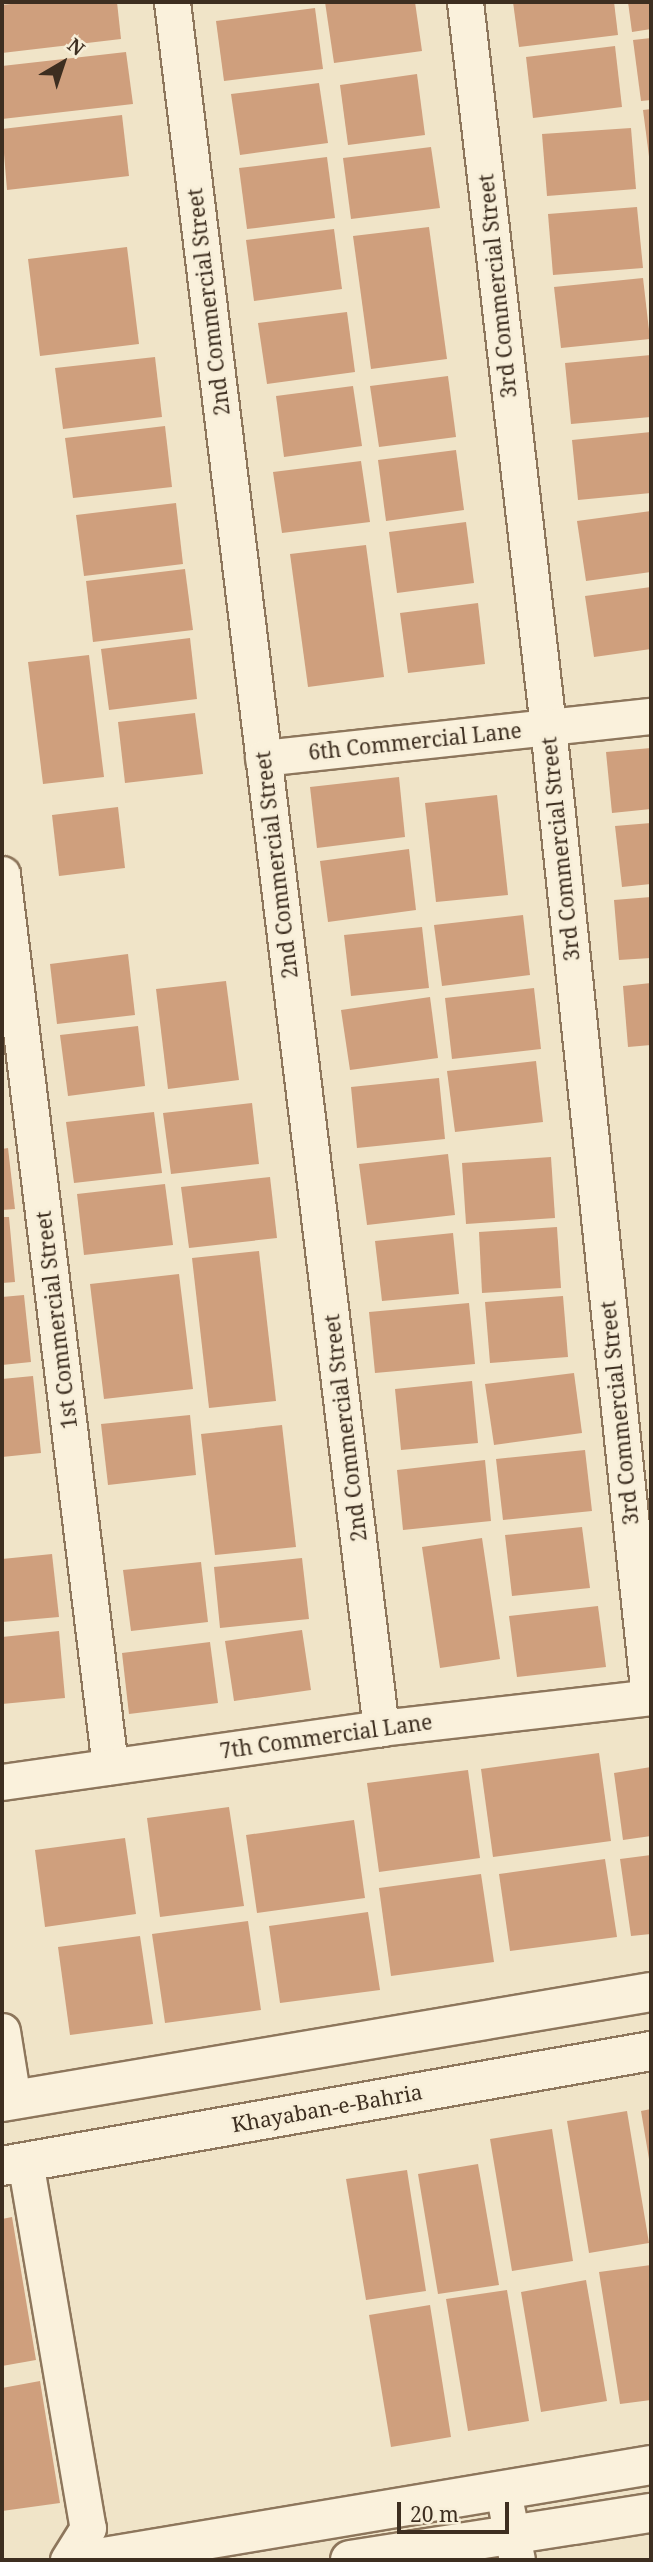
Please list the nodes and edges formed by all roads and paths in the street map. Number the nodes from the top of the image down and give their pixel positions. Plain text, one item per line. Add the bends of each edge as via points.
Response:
1 (172, 2) edge
2 (465, 2) edge
3 (651, 716) edge
4 (548, 727) junction
5 (262, 758) junction
6 (2, 874) edge
7 (650, 1697) edge
8 (381, 1728) junction
9 (110, 1766) junction
10 (2, 1782) edge
11 (651, 1992) edge
12 (2, 2031) edge
13 (651, 2051) edge
14 (8, 2101) edge
15 (13, 2163) edge
16 (651, 2465) edge
17 (503, 2491) junction
18 (651, 2513) edge
19 (514, 2547) edge
20 (97, 2551) edge
21 (68, 2560) edge
22 (350, 2560) edge

1 - 5 street, 2nd Commercial Street
2 - 4 street, 3rd Commercial Street
3 - 4 street, 6th Commercial Lane
4 - 5 street, 6th Commercial Lane
4 - 7 street, 3rd Commercial Street
5 - 8 street, 2nd Commercial Street
6 - 9 street, 1st Commercial Street
7 - 8 street, 7th Commercial Lane
8 - 9 street, 7th Commercial Lane
9 - 10 street, 7th Commercial Lane
11 - 14 main road
12 - 14 street
13 - 15 main road, Khayaban-e-Bahria
15 - 20 street
16 - 17 main road
17 - 19 street
17 - 20 main road
18 - 19 main road
19 - 22 main road
20 - 21 street

